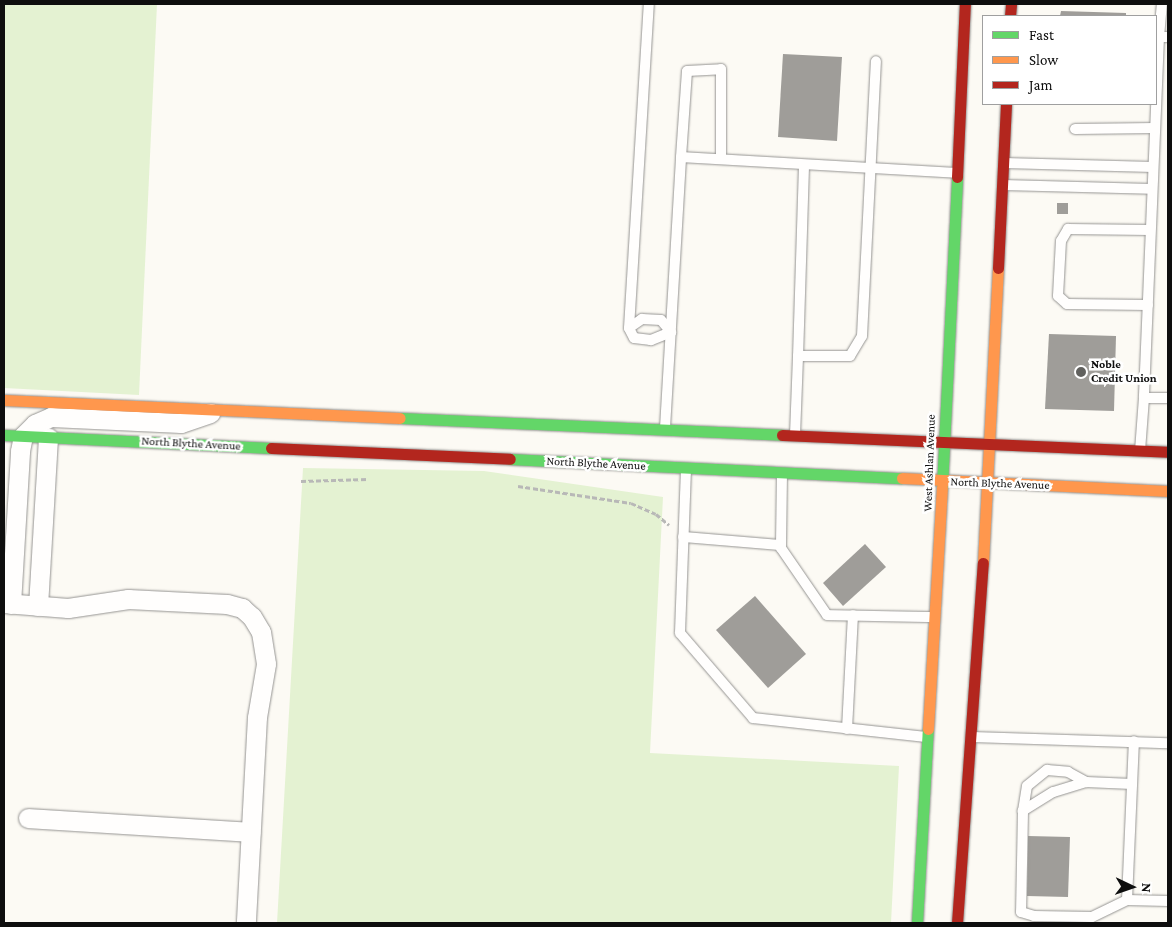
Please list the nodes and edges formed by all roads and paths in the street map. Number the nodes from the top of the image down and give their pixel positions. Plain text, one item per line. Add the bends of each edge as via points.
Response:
1 (649, 4) edge
2 (966, 4) edge
3 (1162, 4) edge
4 (1164, 37) edge
5 (876, 61) dead end
6 (1006, 105) edge
7 (1155, 128) junction
8 (1075, 129) dead end
9 (681, 157) junction
10 (721, 158) junction
11 (1003, 163) junction
12 (804, 166) junction
13 (1153, 167) junction
14 (872, 168) junction
15 (957, 173) junction
16 (1002, 185) junction
17 (1151, 189) junction
18 (1150, 230) junction
19 (1148, 305) junction
20 (629, 328) junction
21 (671, 332) junction
22 (798, 356) junction
23 (1144, 398) junction
24 (1168, 398) edge
25 (4, 400) edge
26 (216, 411) junction
27 (665, 428) junction
28 (4, 435) edge
29 (795, 435) junction
30 (23, 436) junction
31 (48, 437) junction
32 (945, 442) junction
33 (990, 444) junction
34 (1140, 451) junction
35 (1168, 452) edge
36 (686, 468) junction
37 (782, 474) junction
38 (370, 478) dead end
39 (301, 481) dead end
40 (943, 482) junction
41 (989, 483) junction
42 (510, 485) dead end
43 (1168, 491) edge
44 (16, 526) junction
45 (43, 527) junction
46 (683, 537) junction
47 (781, 545) junction
48 (7, 603) edge
49 (38, 606) junction
50 (853, 615) junction
51 (935, 616) junction
52 (847, 729) junction
53 (927, 737) junction
54 (971, 737) junction
55 (1134, 742) junction
56 (1168, 743) edge
57 (1086, 782) junction
58 (1132, 784) junction
59 (1023, 811) junction
60 (28, 818) dead end
61 (250, 832) junction
62 (1127, 900) junction
63 (1168, 901) edge
64 (246, 923) edge
65 (917, 923) edge
66 (958, 923) edge

1 - 20 lane
2 - 15 street, West Ashlan Avenue
3 - 4 lane
4 - 7 lane
5 - 14 lane
6 - 11 street
7 - 8 lane
7 - 13 lane
9 - 10 lane
9 - 10 lane via 687,71 721,69
9 - 21 lane
10 - 12 lane
11 - 13 lane
11 - 16 street
12 - 14 lane
12 - 22 lane
13 - 17 lane
14 - 15 lane
14 - 22 lane via 862,336 850,356
15 - 32 street, West Ashlan Avenue
16 - 17 lane
16 - 33 street
17 - 18 lane
18 - 19 lane
18 - 19 lane via 1068,230 1061,241 1058,296 1067,304
19 - 23 lane
20 - 21 lane via 634,338 651,340
20 - 21 lane via 642,319 660,320
21 - 27 lane
22 - 29 lane
23 - 24 lane
23 - 34 lane
25 - 26 street, North Blythe Avenue
26 - 27 street, North Blythe Avenue
26 - 30 street, North Blythe Avenue via 181,423 51,418 35,424
27 - 29 street, North Blythe Avenue
28 - 30 street, North Blythe Avenue
29 - 32 street, North Blythe Avenue
30 - 31 street, North Blythe Avenue
30 - 44 street
31 - 36 street, North Blythe Avenue
31 - 45 street
32 - 33 street, North Blythe Avenue
32 - 40 street, West Ashlan Avenue
33 - 34 street, North Blythe Avenue
33 - 41 street
34 - 35 street, North Blythe Avenue
36 - 37 street, North Blythe Avenue
36 - 46 lane
37 - 40 street, North Blythe Avenue
37 - 47 lane
38 - 39 path
40 - 41 street, North Blythe Avenue
40 - 51 street, West Ashlan Avenue
41 - 43 street, North Blythe Avenue
41 - 54 street
42 - 46 path via 631,504 656,514
44 - 45 street
44 - 48 street
45 - 49 street
46 - 47 lane
46 - 52 lane via 680,633 753,718
47 - 50 lane via 826,615
48 - 49 street
49 - 61 street via 68,608 128,599 207,603 242,608 252,617 261,632 266,664 257,717
50 - 51 lane
50 - 52 lane
51 - 53 street, West Ashlan Avenue
52 - 53 lane
53 - 65 street, West Ashlan Avenue
54 - 55 lane
54 - 66 street
55 - 56 lane
55 - 58 lane
57 - 58 lane
57 - 59 lane via 1053,792
57 - 59 lane via 1068,772 1047,770 1027,786
58 - 62 lane
59 - 62 lane via 1021,912 1034,916 1092,917
60 - 61 street
61 - 64 street
62 - 63 lane

